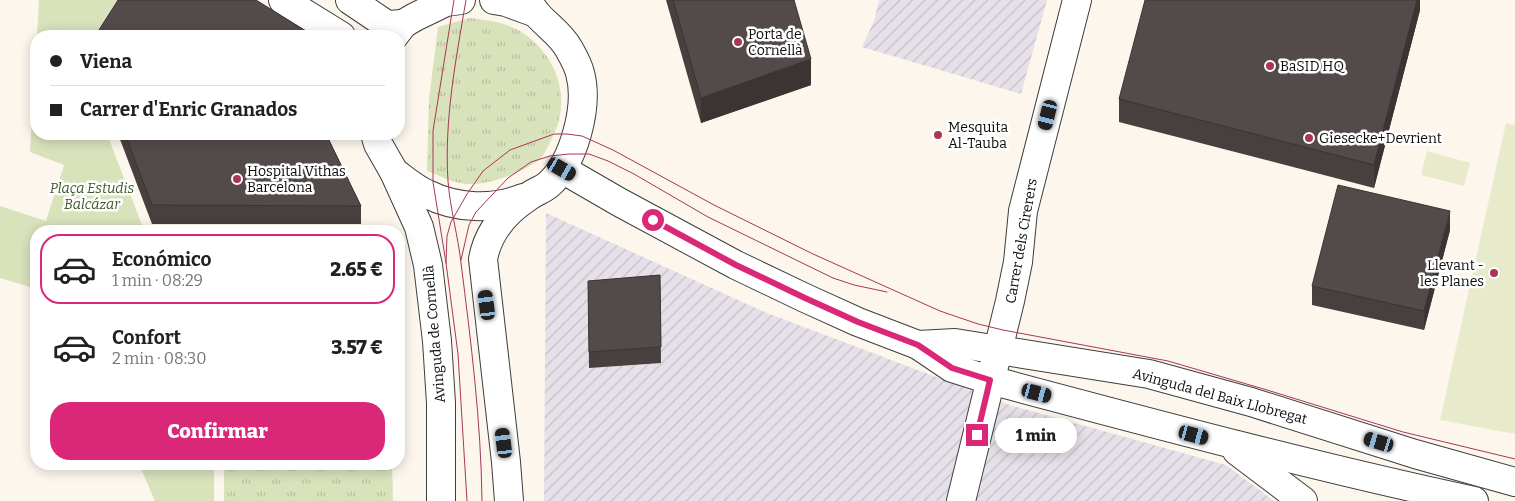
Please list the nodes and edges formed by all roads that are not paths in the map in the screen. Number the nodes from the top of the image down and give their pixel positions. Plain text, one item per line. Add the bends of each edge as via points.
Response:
1 (283, 0) edge
2 (350, 0) edge
3 (461, 0) edge
4 (494, 0) edge
5 (1077, 0) edge
6 (532, 6) edge
7 (409, 19) edge
8 (331, 30) edge
9 (377, 140) edge
10 (562, 169) junction
11 (394, 172) junction
12 (529, 196) junction
13 (994, 365) junction
14 (1228, 444) junction
15 (1515, 482) edge
16 (441, 501) edge
17 (509, 501) edge
18 (961, 501) edge
19 (1303, 501) edge
20 (1474, 501) edge

1 - 8 street
2 - 7 street via 387,25
3 - 7 street via 446,2
4 - 6 street
5 - 13 street, Carrer dels Cirerers via 1023,211 1018,262
6 - 10 street, Avinguda de Cornellà via 569,47 580,73 583,97 578,130
9 - 11 street, Avinguda de Cornellà
10 - 12 street, Avinguda de Cornellà via 548,185
10 - 13 street, Avinguda del Baix Llobregat via 736,265 858,322 918,345 952,368
11 - 12 street, Avinguda de Cornellà via 427,194 462,204 508,204
11 - 16 street, Avinguda de Cornellà via 419,227 428,265 441,403
12 - 17 street, Avinguda de Cornellà via 500,219 482,259
13 - 14 street, Avinguda del Baix Llobregat
13 - 15 street, Avinguda del Baix Llobregat via 1149,374
13 - 18 street, Carrer dels Cirerers
14 - 19 street
14 - 20 street, Avinguda del Baix Llobregat

